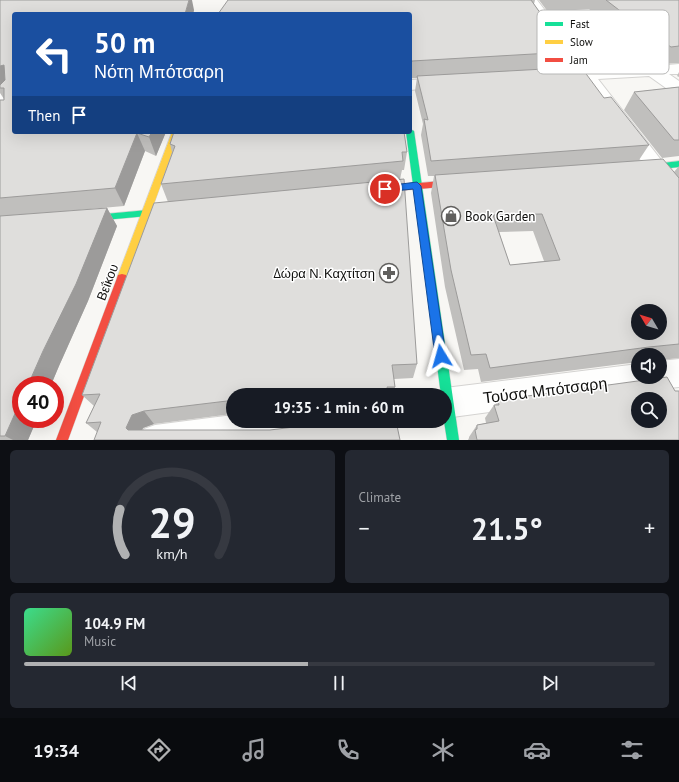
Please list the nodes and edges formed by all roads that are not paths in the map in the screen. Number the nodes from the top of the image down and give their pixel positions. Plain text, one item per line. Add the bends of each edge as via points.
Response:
1 (530, 0) edge
2 (538, 10) edge
3 (679, 69) edge
4 (669, 70) edge
5 (604, 74) edge
6 (658, 74) edge
7 (588, 75) junction
8 (541, 78) edge
9 (464, 82) edge
10 (412, 85) edge
11 (679, 89) edge
12 (12, 91) edge
13 (0, 102) edge
14 (12, 112) edge
15 (0, 113) edge
16 (175, 134) edge
17 (410, 134) edge
18 (679, 164) edge
19 (656, 168) junction
20 (632, 169) edge
21 (472, 181) edge
22 (417, 186) junction
23 (369, 190) edge
24 (679, 198) edge
25 (187, 209) edge
26 (147, 213) junction
27 (77, 219) edge
28 (679, 373) edge
29 (667, 374) edge
30 (631, 379) edge
31 (444, 388) edge
32 (452, 402) edge
33 (249, 428) edge
34 (451, 428) edge
35 (62, 440) edge
36 (155, 440) edge
37 (453, 440) edge

1 - 2 street
3 - 4 street
5 - 7 street
6 - 11 street
7 - 8 street
7 - 19 street
9 - 10 street
12 - 13 street
14 - 15 street
16 - 26 street, Βεΐκου
17 - 22 street
18 - 19 street
19 - 20 street
19 - 24 street
21 - 22 street
22 - 23 street
22 - 31 street
25 - 26 street
26 - 27 street
26 - 35 street, Βεΐκου
28 - 29 street
30 - 32 street, Τούσα Μπότσαρη
33 - 36 street
34 - 37 street

